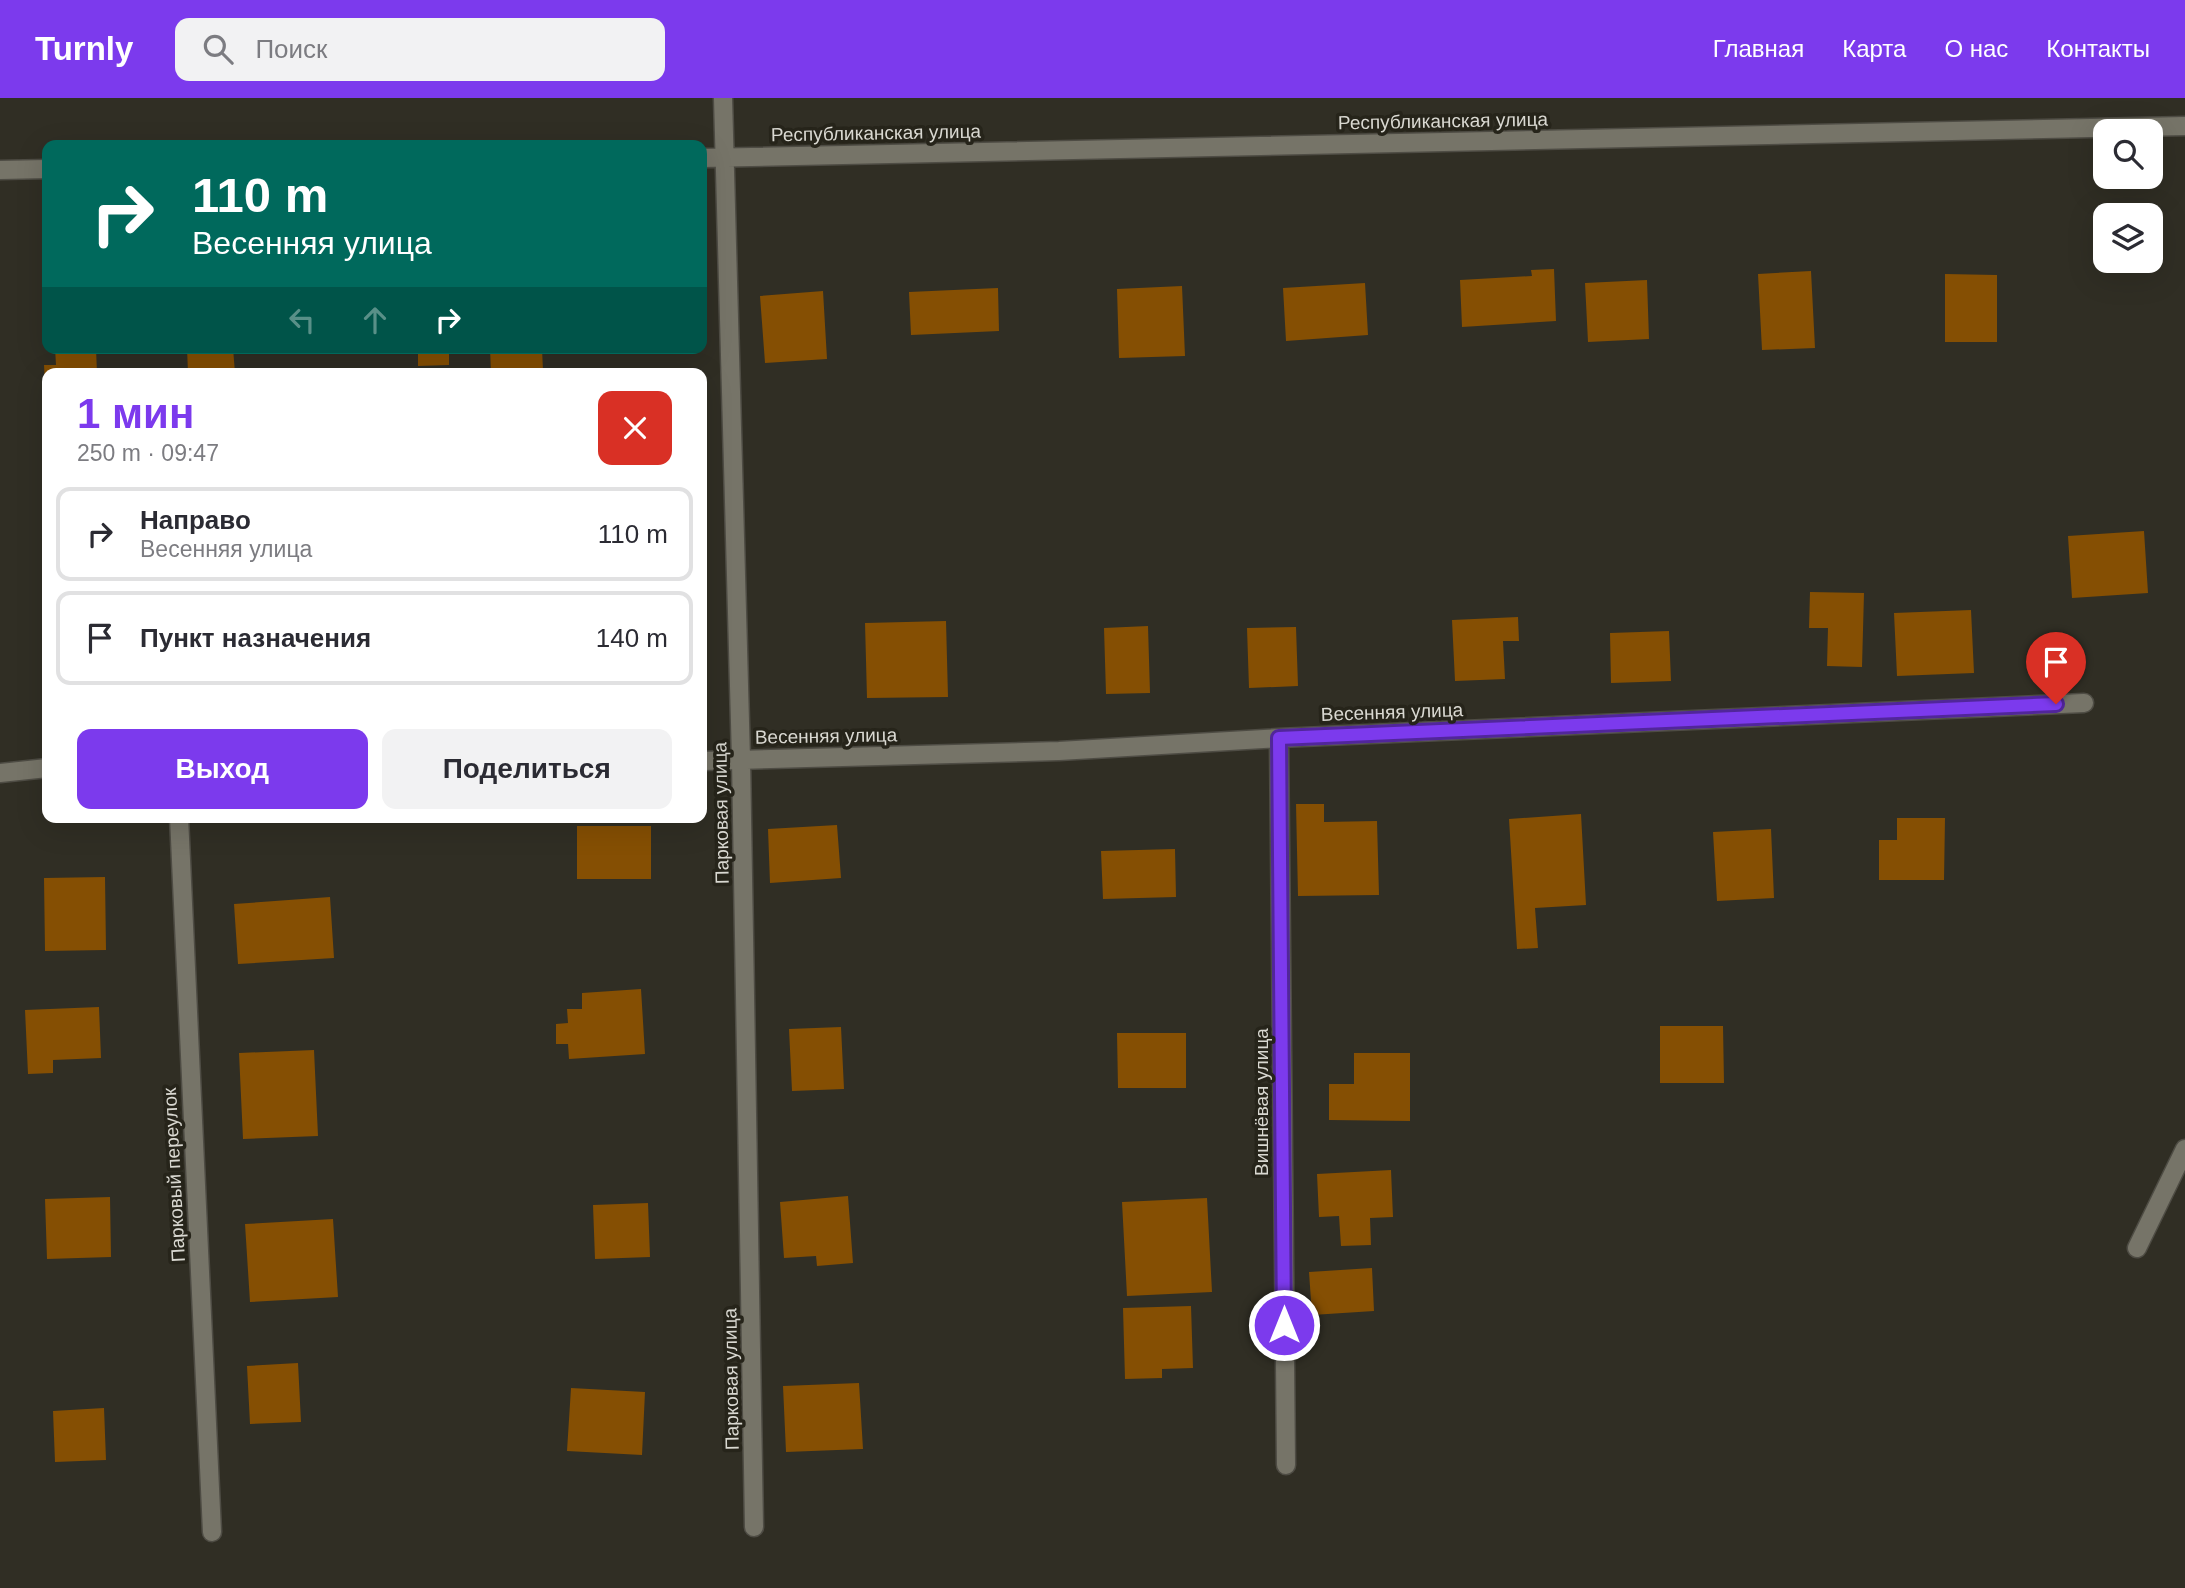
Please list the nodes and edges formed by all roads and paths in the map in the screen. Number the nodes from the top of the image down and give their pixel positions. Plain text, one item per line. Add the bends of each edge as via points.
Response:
1 (723, 98) edge
2 (2185, 126) edge
3 (707, 158) edge
4 (724, 158) junction
5 (42, 169) edge
6 (0, 170) edge
7 (2084, 703) dead end
8 (1279, 738) junction
9 (741, 759) junction
10 (707, 761) edge
11 (42, 769) edge
12 (0, 773) edge
13 (179, 823) edge
14 (2185, 1149) edge
15 (2137, 1248) dead end
16 (1286, 1465) dead end
17 (754, 1527) dead end
18 (212, 1532) dead end

1 - 4 street, Парковая улица
2 - 4 street, Республиканская улица
3 - 4 street, Республиканская улица
4 - 9 street, Парковая улица
5 - 6 street
7 - 8 street, Весенняя улица
8 - 9 street, Весенняя улица via 1059,751
8 - 16 street, Вишнёвая улица
9 - 10 street, Весенняя улица
9 - 17 street, Парковая улица
11 - 12 street
13 - 18 street, Парковый переулок
14 - 15 street

